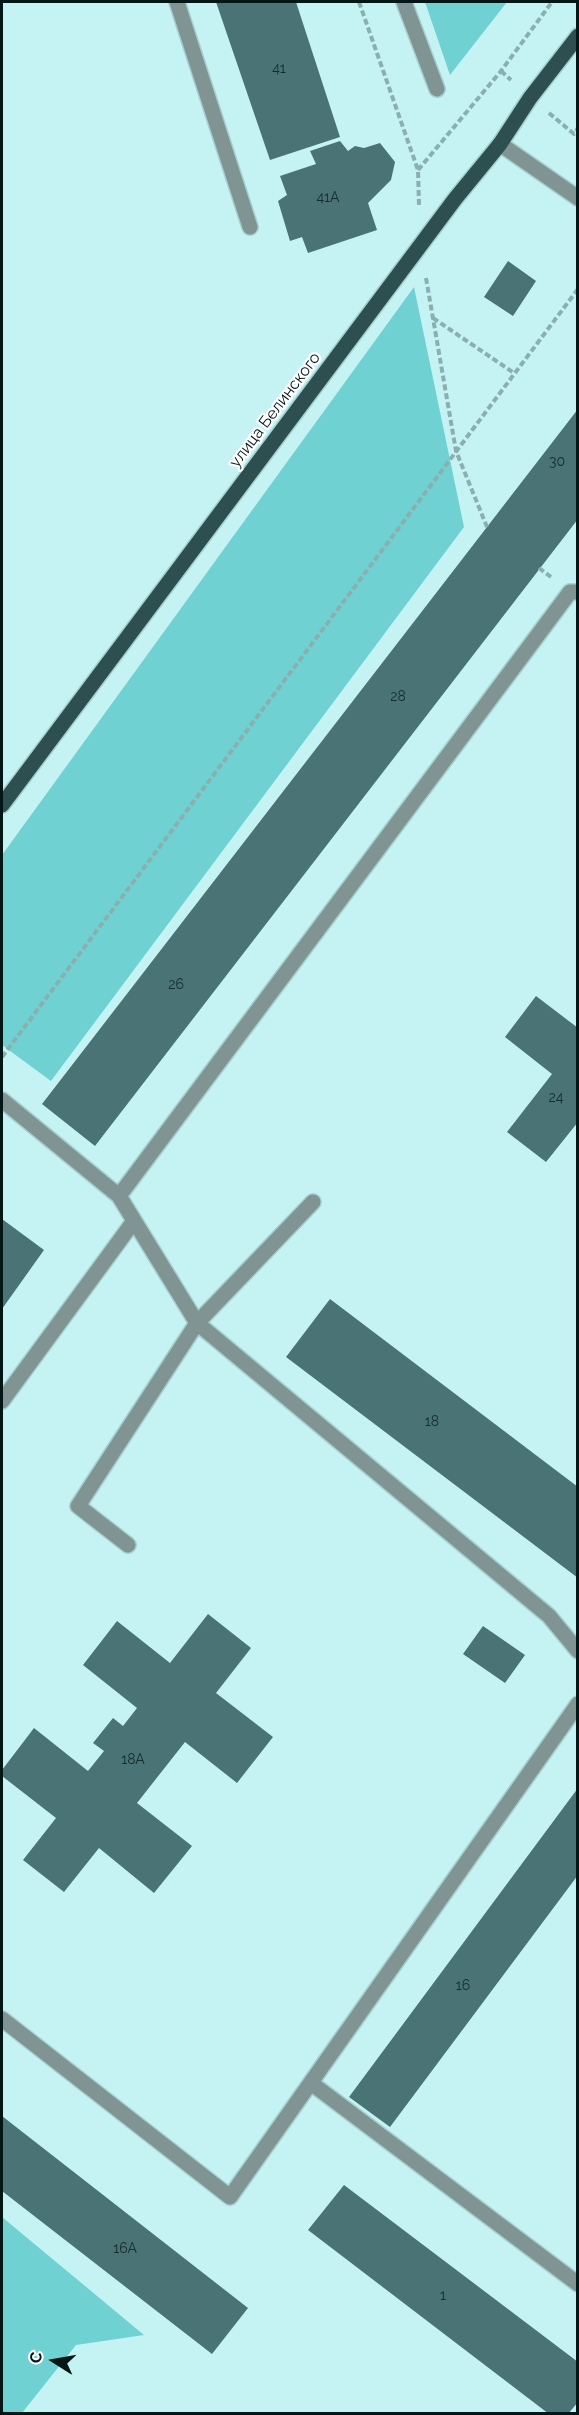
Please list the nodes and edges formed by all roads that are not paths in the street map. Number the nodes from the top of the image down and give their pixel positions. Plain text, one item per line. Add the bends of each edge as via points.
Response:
1 (177, 2) edge
2 (404, 2) edge
3 (578, 36) edge
4 (437, 89) dead end
5 (500, 144) junction
6 (578, 198) edge
7 (250, 227) dead end
8 (578, 592) edge
9 (2, 805) edge
10 (2, 1100) edge
11 (119, 1196) junction
12 (313, 1202) dead end
13 (134, 1221) junction
14 (197, 1323) junction
15 (2, 1401) edge
16 (128, 1545) dead end
17 (578, 1651) edge
18 (578, 1704) edge
19 (2, 2019) edge
20 (311, 2083) junction
21 (578, 2284) edge

1 - 7 street
2 - 4 street
3 - 5 main road, улица Белинского
5 - 6 street
5 - 9 main road, улица Белинского
8 - 11 street via 570,592
10 - 11 street
11 - 13 street
12 - 14 street
13 - 14 street
13 - 15 street
14 - 16 street via 78,1506
14 - 17 street via 549,1616
18 - 20 street
19 - 20 street via 230,2197
20 - 21 street

